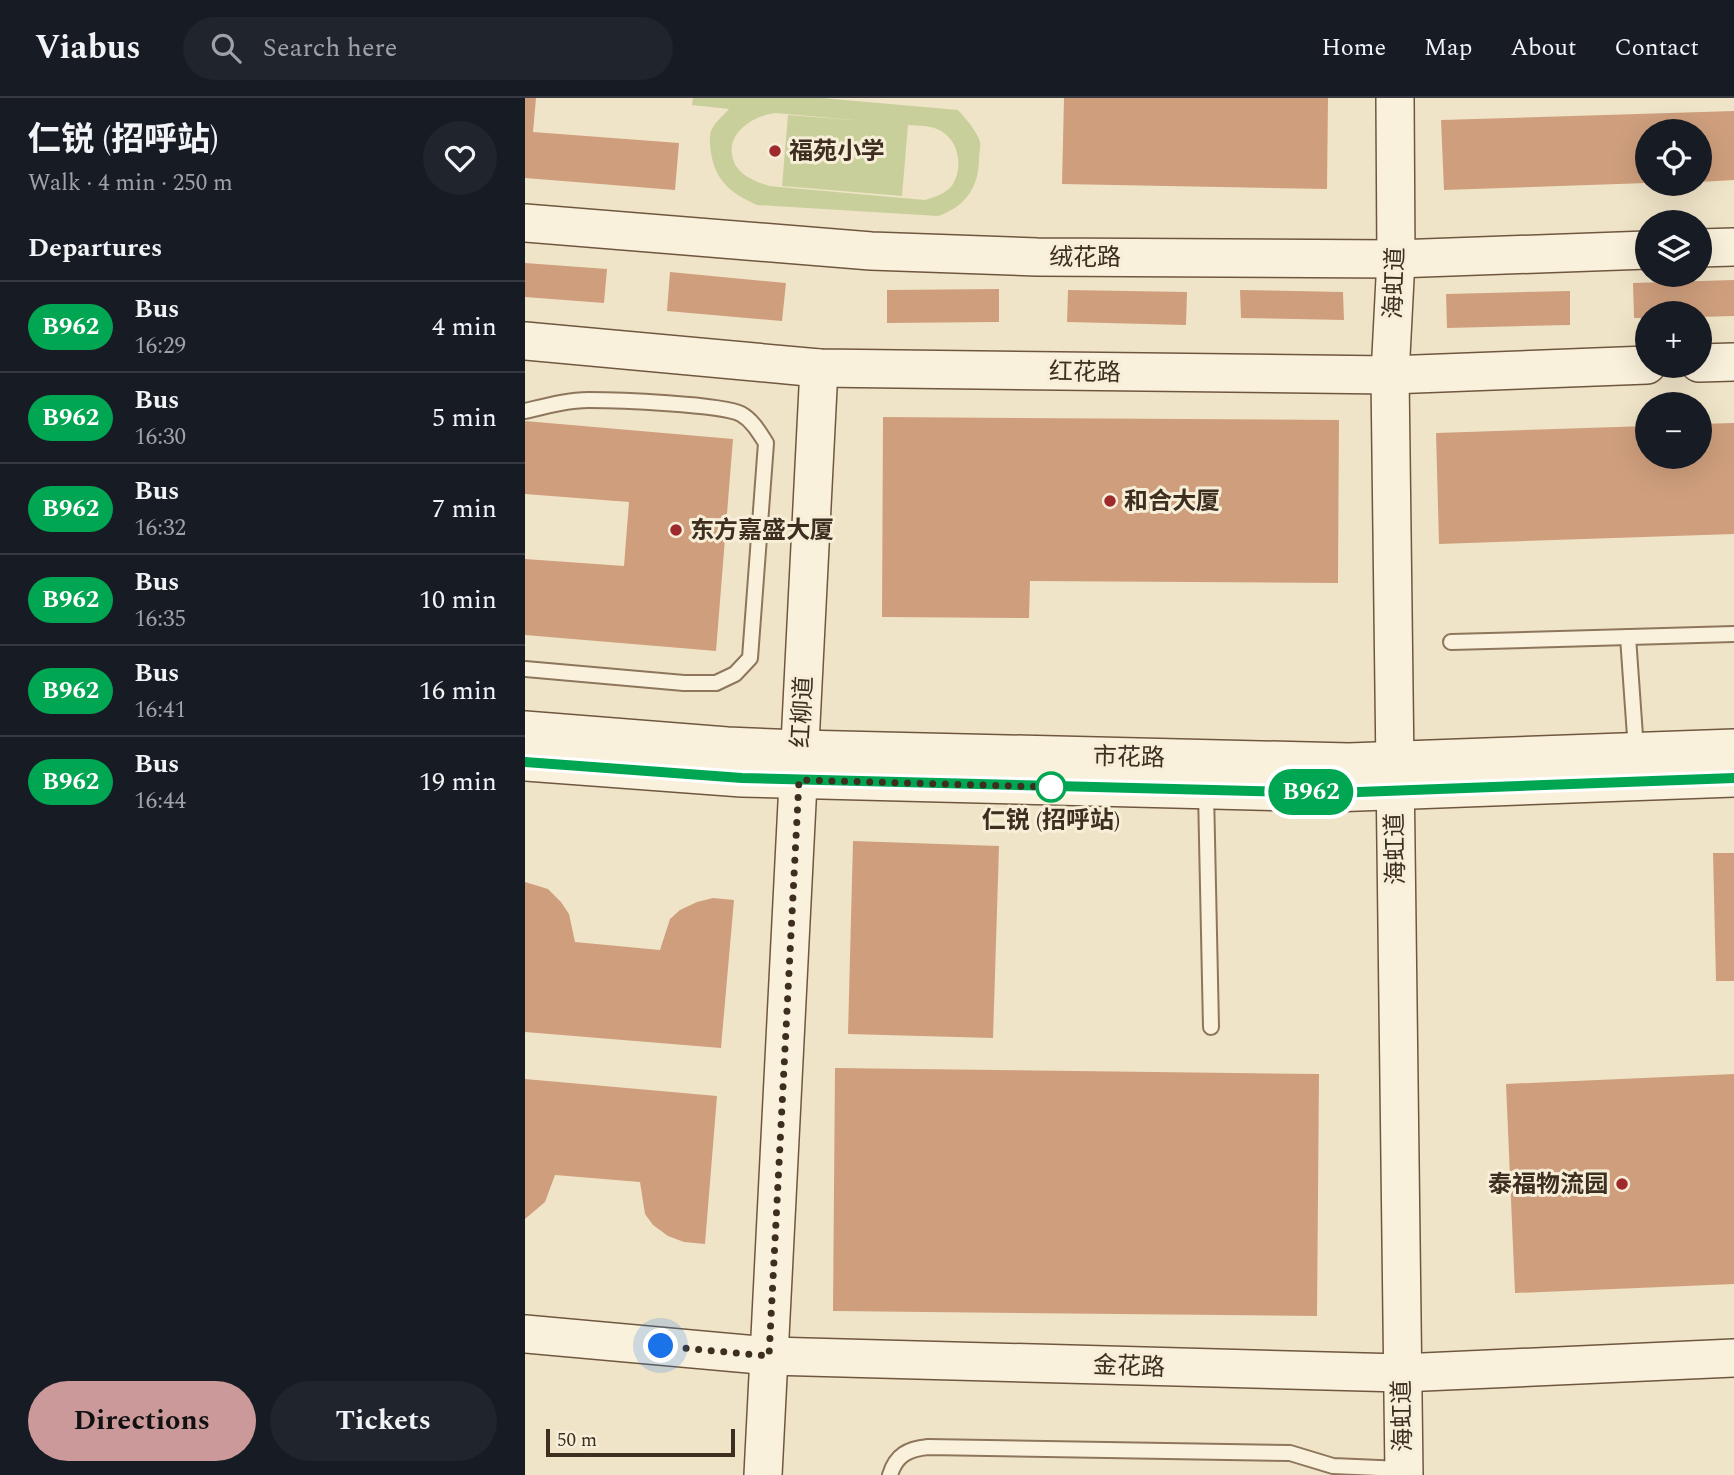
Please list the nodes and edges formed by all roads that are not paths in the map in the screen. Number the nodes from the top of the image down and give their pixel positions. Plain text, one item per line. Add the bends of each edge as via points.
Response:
1 (1395, 98) edge
2 (525, 223) edge
3 (1734, 247) edge
4 (1712, 248) edge
5 (1635, 250) edge
6 (1396, 259) junction
7 (525, 341) edge
8 (1734, 362) edge
9 (1712, 363) edge
10 (1635, 365) edge
11 (819, 368) junction
12 (1390, 375) junction
13 (525, 411) edge
14 (1734, 634) edge
15 (1628, 637) junction
16 (1451, 642) dead end
17 (525, 669) edge
18 (525, 730) edge
19 (1734, 748) edge
20 (1636, 752) junction
21 (525, 762) edge
22 (799, 765) junction
23 (1395, 776) junction
24 (1734, 778) edge
25 (1206, 790) junction
26 (1211, 1027) dead end
27 (525, 1334) edge
28 (769, 1356) junction
29 (1734, 1358) edge
30 (1401, 1373) junction
31 (1333, 1471) edge
32 (1403, 1472) edge
33 (764, 1475) edge
34 (890, 1475) edge

1 - 6 street, 海虹道
2 - 6 street, 绒花路 via 871,251
3 - 4 street
5 - 6 street, 绒花路
6 - 12 street, 海虹道
7 - 11 street, 红花路
8 - 9 street
10 - 12 street, 红花路
11 - 12 street, 红花路
11 - 22 street, 红柳道
12 - 23 street, 海虹道
13 - 17 lane via 588,400 711,407 740,413 766,443 750,659 735,674 716,683 684,683
14 - 15 lane
15 - 16 lane
15 - 20 lane
18 - 22 street, 市花路 via 727,746
19 - 20 street, 市花路
20 - 23 street, 市花路
21 - 22 street, 市花路 via 711,776
22 - 23 street, 市花路 via 1321,762
22 - 25 street, 市花路
22 - 28 street, 红柳道
23 - 24 street, 市花路
23 - 25 street, 市花路 via 1332,793
23 - 30 street, 海虹道
25 - 26 lane
27 - 28 street, 金花路
28 - 30 street, 金花路
28 - 33 street, 红柳道
29 - 30 street, 金花路
30 - 32 street, 海虹道
31 - 32 lane
31 - 34 lane via 1290,1453 928,1447 910,1449 897,1458

